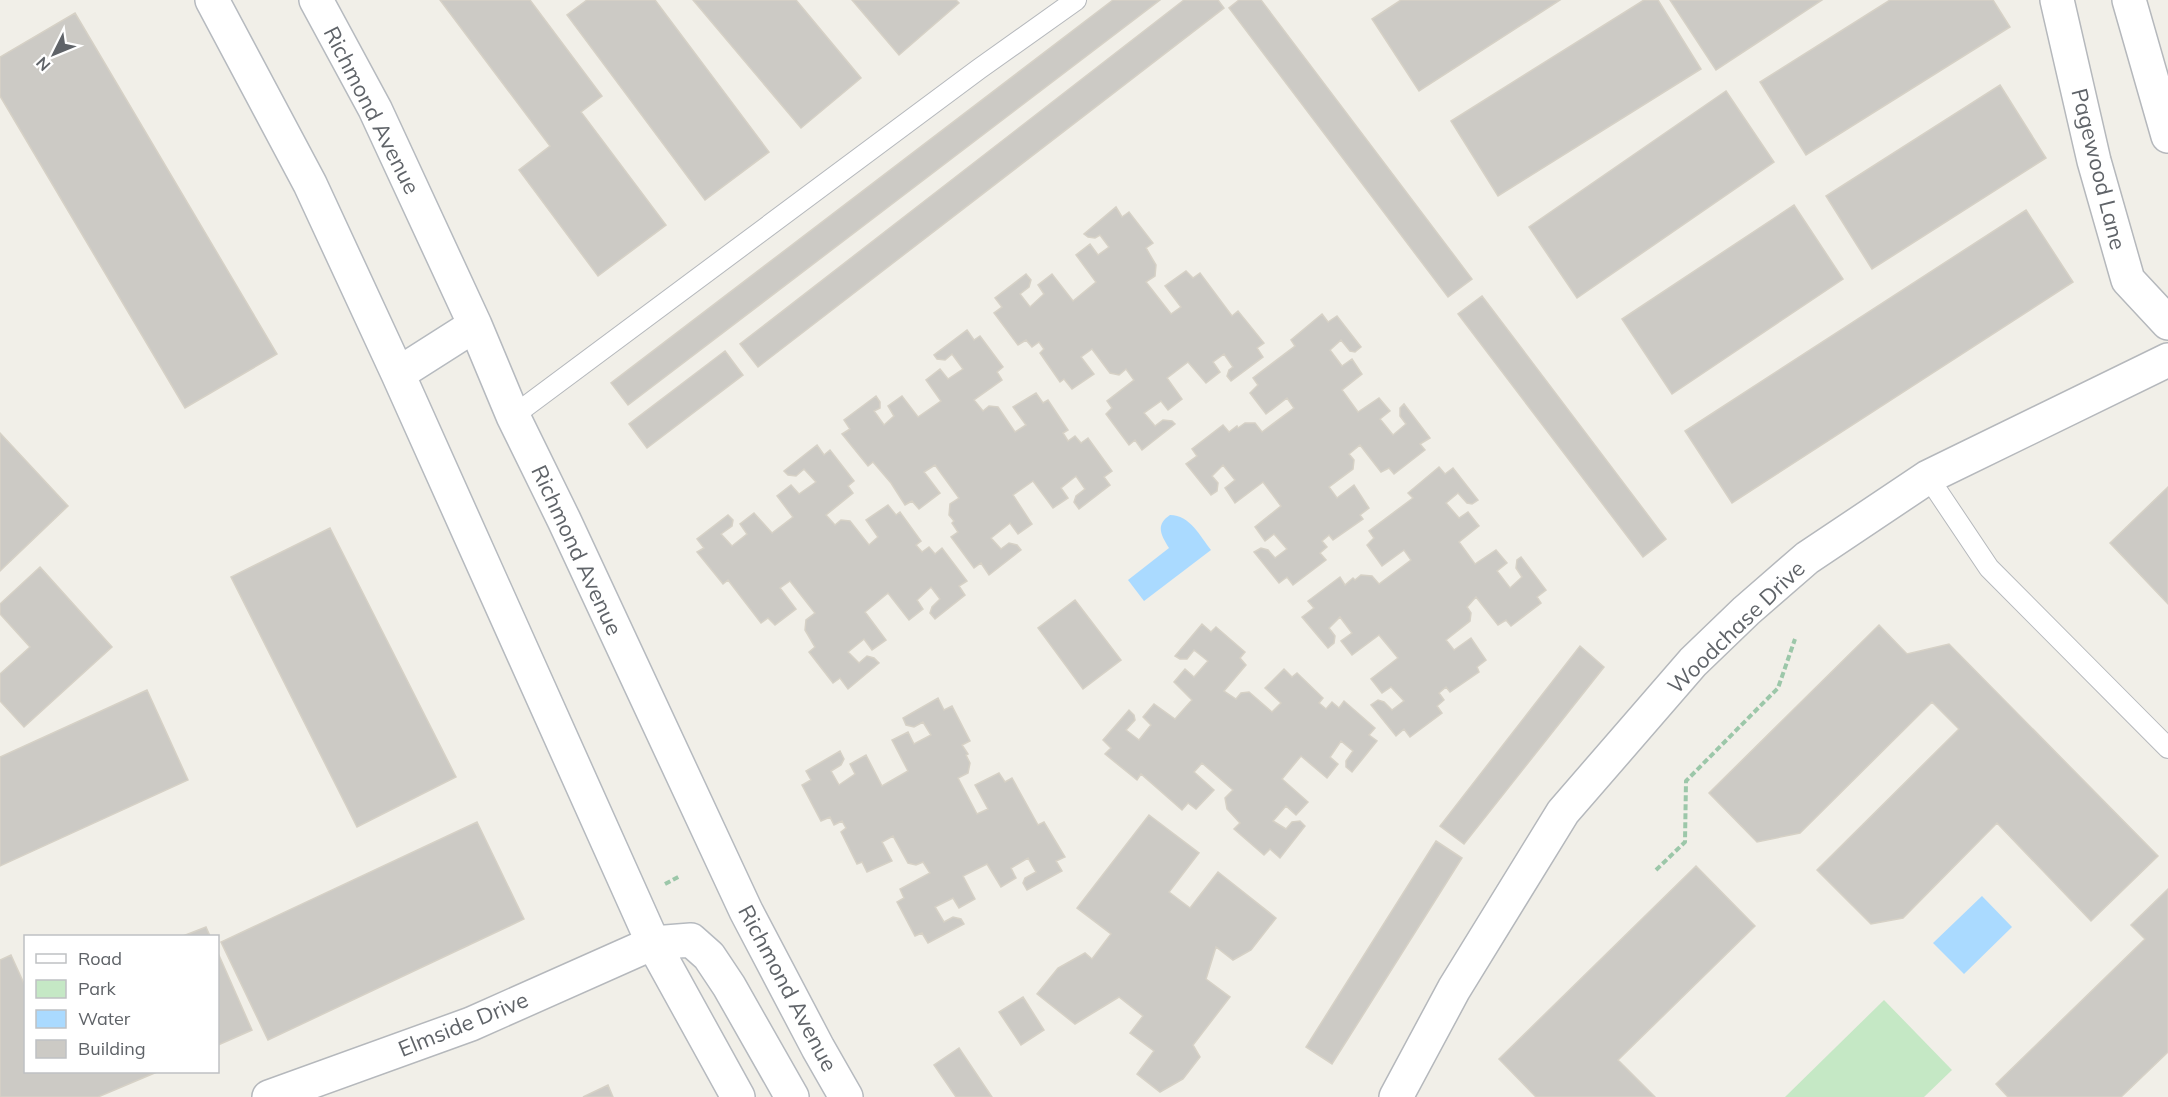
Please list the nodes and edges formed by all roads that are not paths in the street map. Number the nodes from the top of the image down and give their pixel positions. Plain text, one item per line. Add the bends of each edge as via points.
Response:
1 (212, 0) edge
2 (316, 0) edge
3 (1076, 0) edge
4 (2057, 0) edge
5 (2129, 0) edge
6 (2168, 136) edge
7 (2168, 323) edge
8 (475, 325) junction
9 (2168, 360) edge
10 (398, 374) junction
11 (513, 416) junction
12 (1928, 477) junction
13 (2168, 748) edge
14 (653, 943) junction
15 (269, 1097) edge
16 (738, 1097) edge
17 (792, 1097) edge
18 (846, 1097) edge
19 (1396, 1097) edge

1 - 10 main road via 310,184
2 - 8 main road, Richmond Avenue via 375,109
3 - 11 lane
4 - 7 main road, Pagewood Lane via 2094,161 2128,280
5 - 6 main road
8 - 10 main road
8 - 11 main road, Richmond Avenue
9 - 12 main road, Woodchase Drive
10 - 14 main road
11 - 18 main road, Richmond Avenue via 746,911
12 - 13 lane via 1989,568
12 - 19 main road, Woodchase Drive via 1807,558 1746,611 1692,662 1563,812 1454,989
14 - 15 main road, Elmside Drive via 471,1024
14 - 16 main road
14 - 17 main road, Elmside Drive via 691,940 709,956

